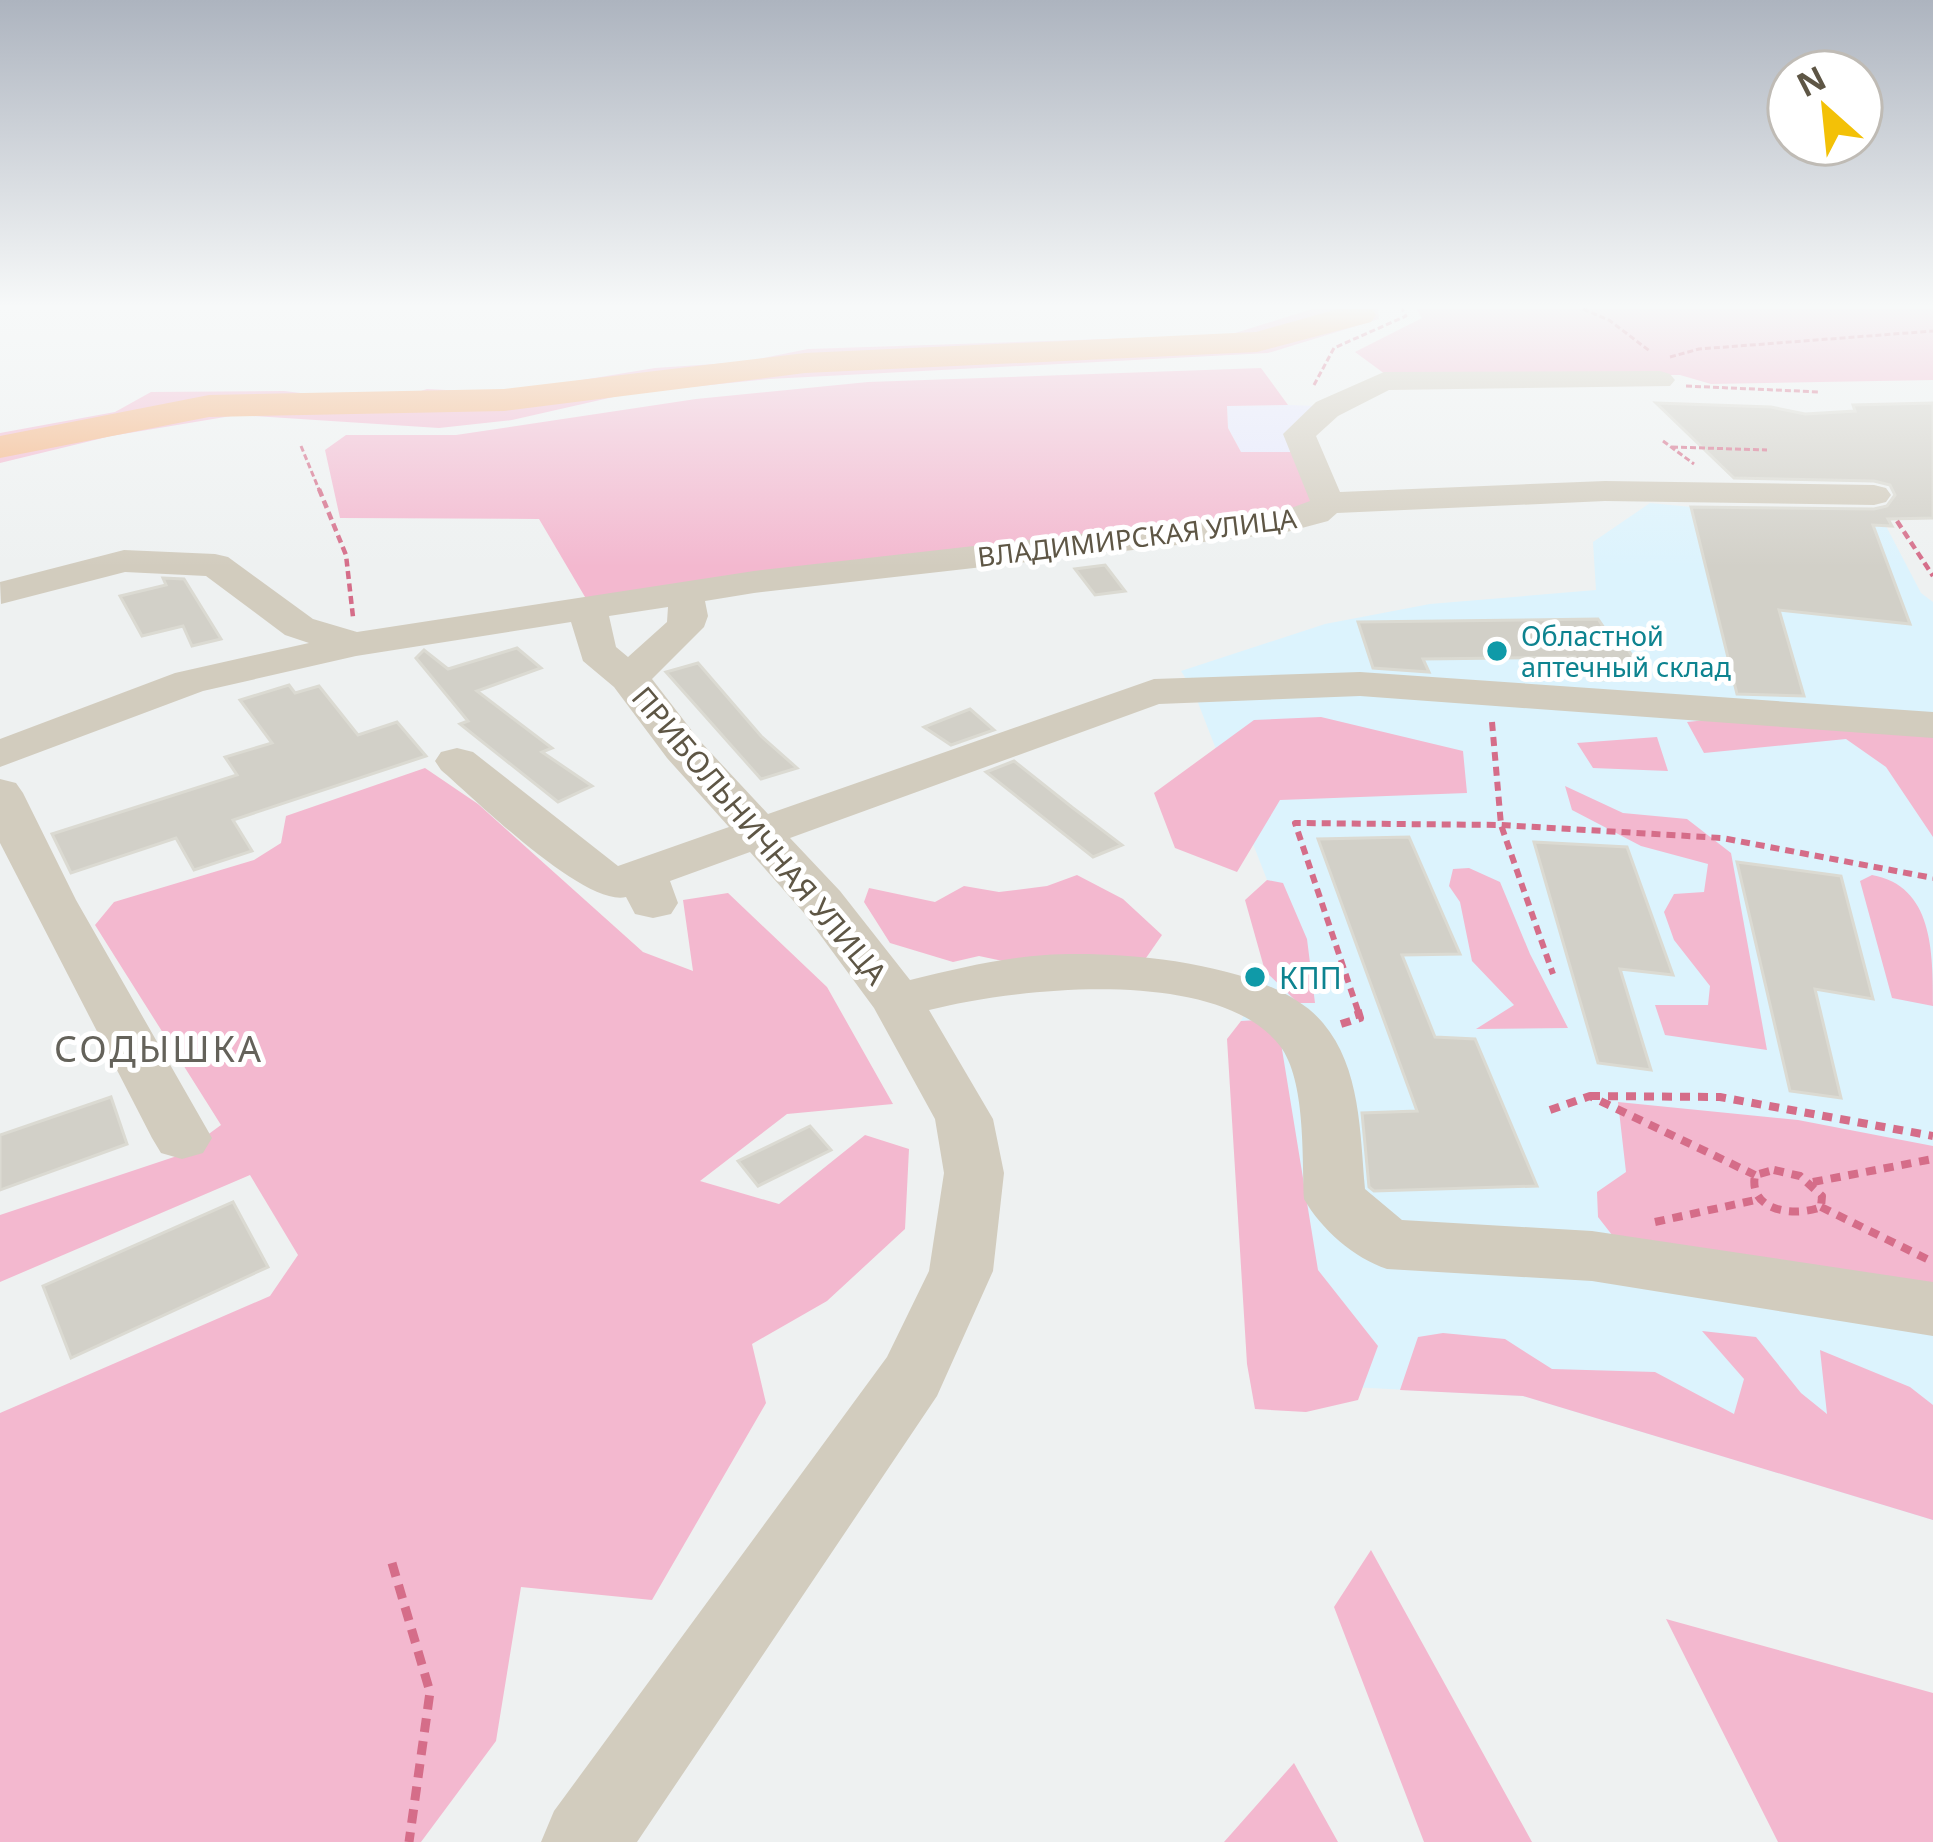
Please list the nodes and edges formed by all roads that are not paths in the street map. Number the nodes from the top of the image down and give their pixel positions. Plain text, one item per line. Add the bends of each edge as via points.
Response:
1 (1356, 395) edge
2 (1328, 502) junction
3 (1886, 508) road end
4 (2, 593) edge
5 (685, 595) junction
6 (588, 610) junction
7 (356, 644) junction
8 (629, 679) junction
9 (1933, 725) edge
10 (0, 754) edge
11 (457, 761) dead end
12 (0, 794) edge
13 (757, 831) junction
14 (897, 1001) junction
15 (182, 1138) dead end
16 (1933, 1309) edge
17 (585, 1842) edge

1 - 2 street via 1299,434
2 - 3 street, ВЛАДИМИРСКАЯ УЛИЦА via 1605,491
2 - 5 street, ВЛАДИМИРСКАЯ УЛИЦА via 1316,514 1283,522
4 - 7 street via 124,561 215,565 299,627
5 - 6 street, ВЛАДИМИРСКАЯ УЛИЦА
5 - 8 street via 684,627
6 - 7 street
6 - 8 street, ПРИБОЛЬНИЧНАЯ УЛИЦА via 597,652
7 - 10 street via 190,682
8 - 13 street, ПРИБОЛЬНИЧНАЯ УЛИЦА
9 - 13 street via 1360,684 1154,692
11 - 13 street via 614,886 648,889
12 - 15 street
13 - 14 street, ПРИБОЛЬНИЧНАЯ УЛИЦА
14 - 16 street via 1047,971 1126,973 1250,996 1303,1035 1324,1088 1335,1199 1387,1244 1592,1256
14 - 17 street, ПРИБОЛЬНИЧНАЯ УЛИЦА via 964,1119 974,1173 961,1271 913,1376

